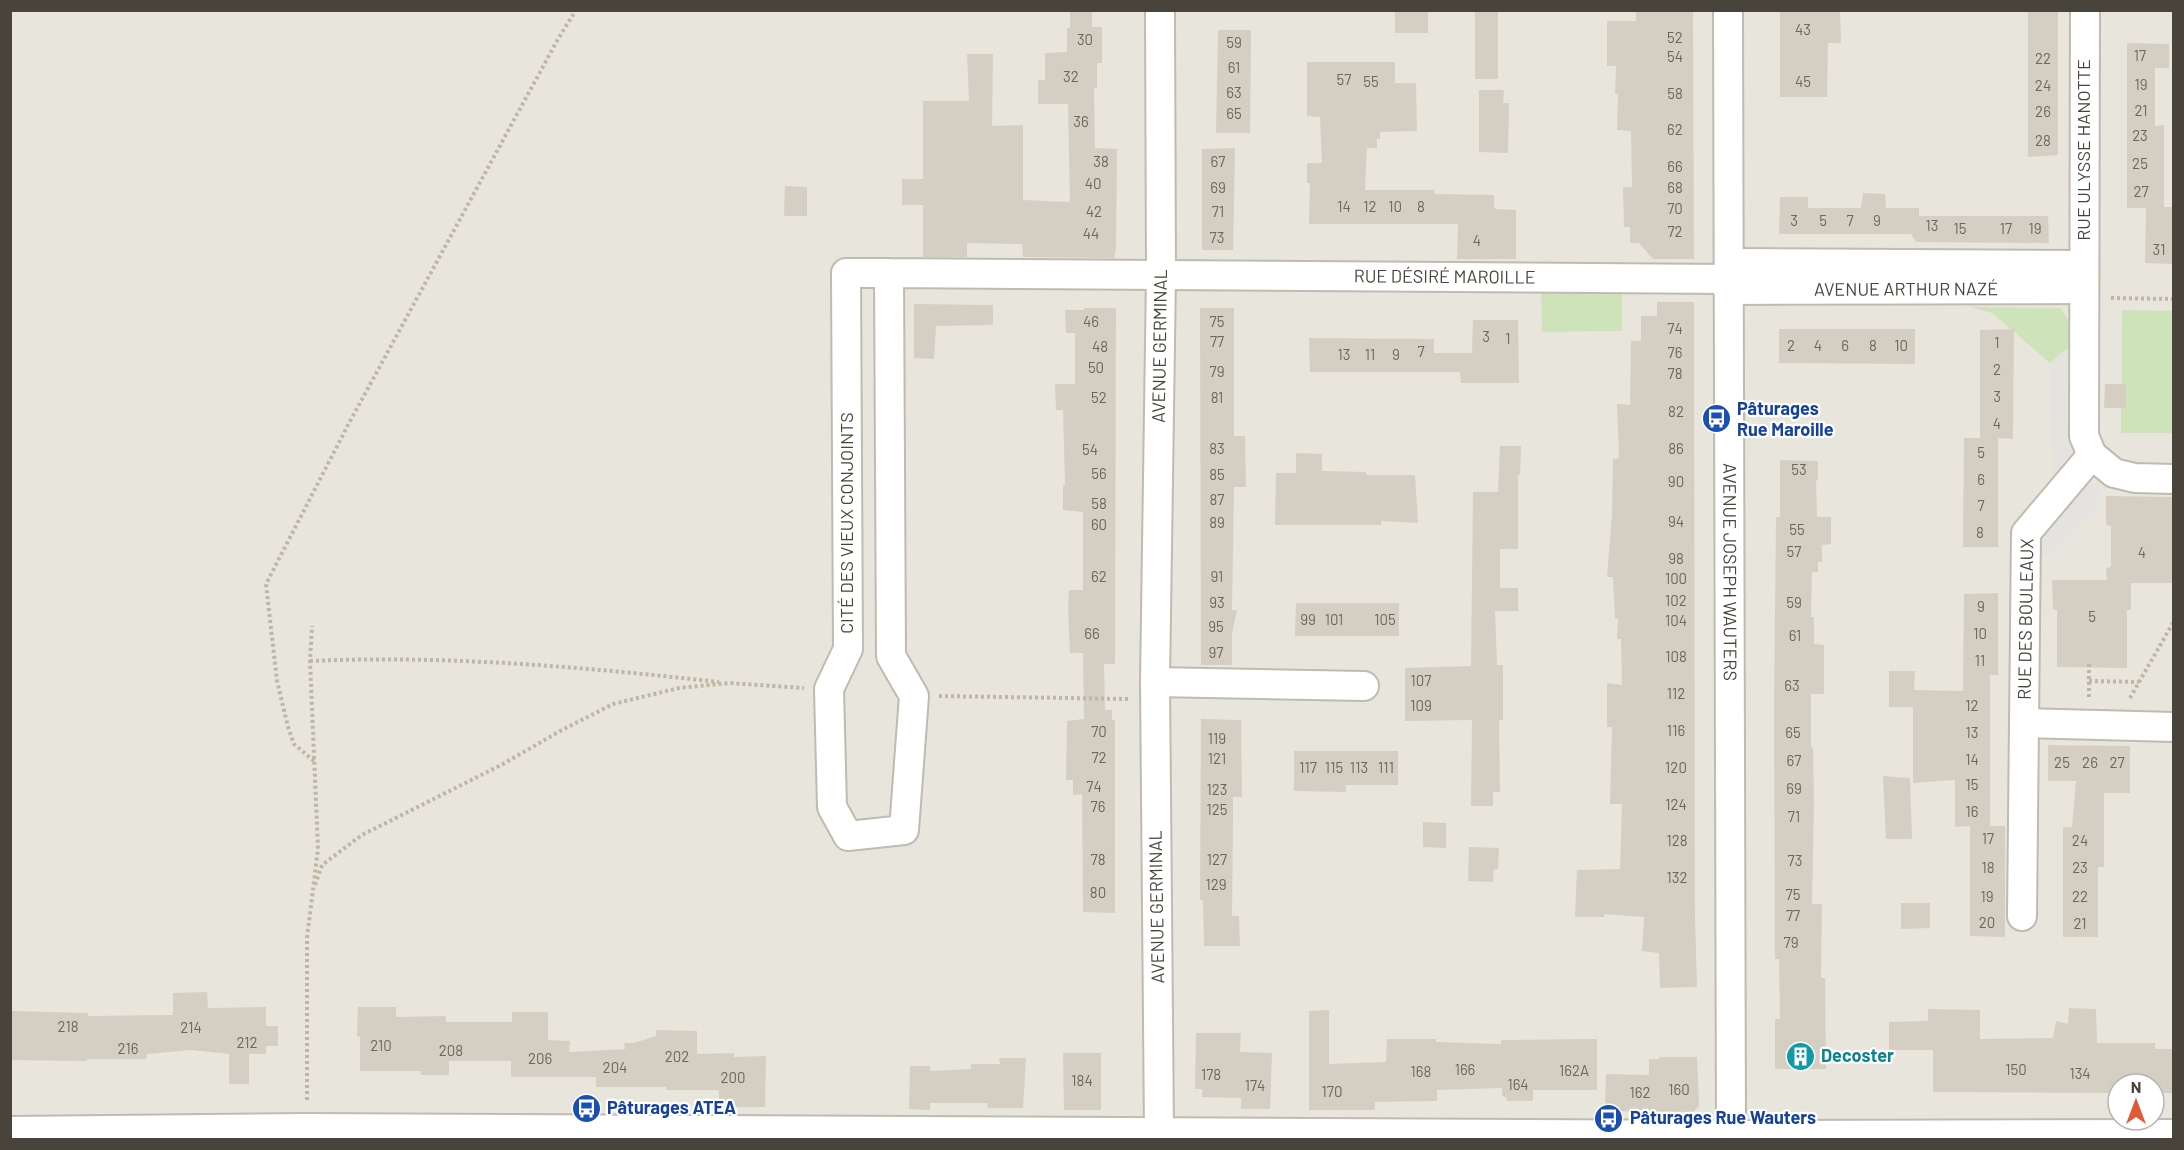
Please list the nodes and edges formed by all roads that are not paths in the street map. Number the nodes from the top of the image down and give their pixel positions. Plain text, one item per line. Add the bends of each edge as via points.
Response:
1 (1160, 10) edge
2 (1728, 10) edge
3 (2085, 10) edge
4 (889, 273) junction
5 (1161, 274) junction
6 (1729, 278) junction
7 (2093, 284) junction
8 (2092, 456) junction
9 (2174, 479) edge
10 (1364, 686) dead end
11 (1155, 691) junction
12 (2024, 723) junction
13 (2174, 727) edge
14 (2022, 916) dead end
15 (10, 1131) edge
16 (1159, 1132) junction
17 (2174, 1134) edge
18 (912, 1135) edge
19 (1731, 1135) junction

1 - 5 street, AVENUE GERMINAL
2 - 6 street, AVENUE JOSEPH WAUTERS
3 - 7 street, RUE ULYSSE HANOTTE
4 - 4 street, CITÉ DES VIEUX CONJOINTS via 891,656 914,696 904,830 848,836 832,807 828,689 848,649 846,273
4 - 5 street, CITÉ DES VIEUX CONJOINTS
5 - 6 street, RUE DÉSIRÉ MAROILLE
5 - 11 street, AVENUE GERMINAL
6 - 7 street, AVENUE ARTHUR NAZÉ
6 - 19 street, AVENUE JOSEPH WAUTERS
7 - 8 street via 2084,436
8 - 9 street via 2114,473
8 - 12 street, RUE DES BOULEAUX via 2026,532
10 - 11 street
11 - 16 street, AVENUE GERMINAL
12 - 13 street, RUE DES BOULEAUX
12 - 14 street, RUE DES BOULEAUX
15 - 18 street via 307,1128
16 - 18 street
16 - 19 street
17 - 19 street

